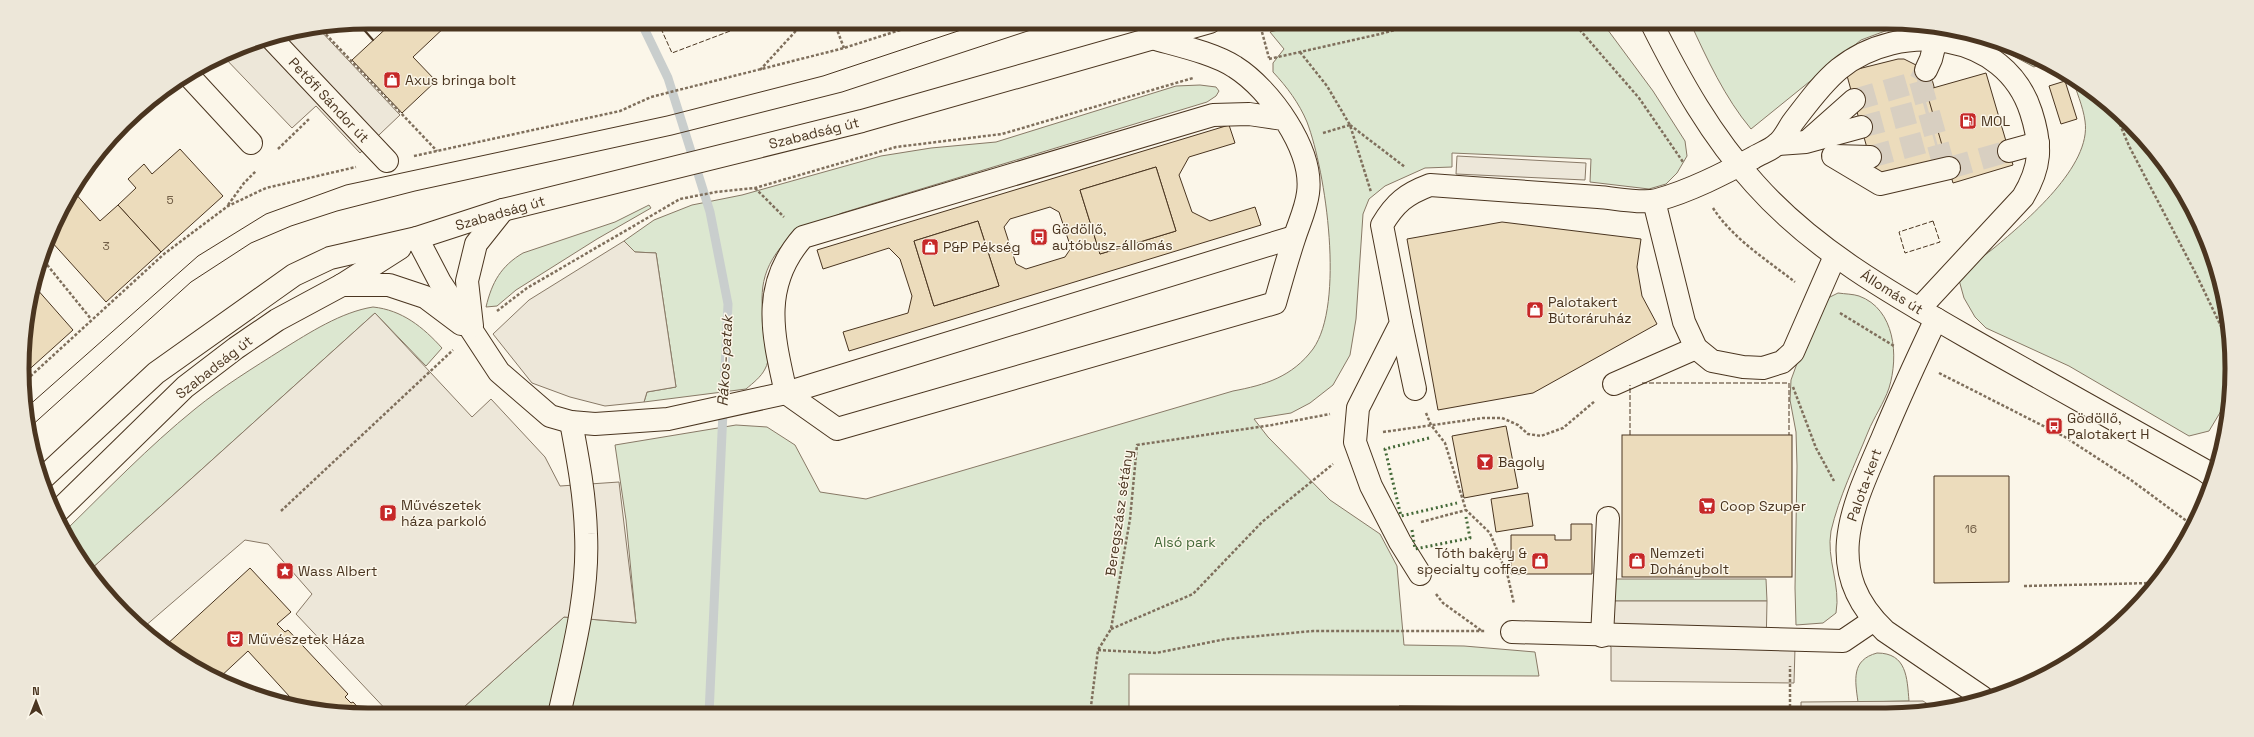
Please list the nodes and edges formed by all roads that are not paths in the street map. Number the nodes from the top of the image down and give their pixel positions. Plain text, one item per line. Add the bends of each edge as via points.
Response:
1 (1185, 29) edge
2 (1654, 29) edge
3 (1152, 38) junction
4 (1936, 40) junction
5 (275, 43) edge
6 (1926, 70) tunnel mouth
7 (192, 79) edge
8 (1854, 100) tunnel mouth
9 (1284, 119) junction
10 (1861, 127) tunnel mouth
11 (1806, 142) junction
12 (251, 143) dead end
13 (2038, 143) junction
14 (1778, 144) junction
15 (2009, 151) tunnel mouth
16 (1833, 156) junction
17 (1870, 157) tunnel mouth
18 (387, 161) road end
19 (1739, 165) junction
20 (1945, 165) tunnel mouth
21 (1654, 201) junction
22 (503, 210) junction
23 (1294, 237) junction
24 (417, 238) junction
25 (1835, 256) junction
26 (342, 284) junction
27 (1928, 314) junction
28 (1401, 323) junction
29 (472, 332) junction
30 (1696, 348) junction
31 (1614, 384) road end
32 (1415, 389) road end
33 (786, 393) junction
34 (571, 422) junction
35 (2208, 474) edge
36 (46, 475) edge
37 (60, 509) edge
38 (1608, 518) dead end
39 (1420, 574) road end
40 (1874, 620) junction
41 (1516, 632) road end
42 (1602, 636) junction
43 (1978, 695) edge
44 (561, 708) edge

1 - 3 main road, Szabadság út
2 - 19 main road, Állomás út via 1698,109
3 - 9 main road via 1197,51 1235,66 1259,86
3 - 22 main road, Szabadság út via 862,121
4 - 6 main road
4 - 13 main road, Palota-kert via 1960,45 1984,55 2008,72 2022,90
4 - 14 main road, Palota-kert via 1914,39 1865,51 1838,69 1811,98
5 - 18 main road, Petőfi Sándor út
7 - 12 main road
8 - 11 main road
9 - 23 main road via 1298,140 1308,166 1309,192
9 - 33 main road via 1249,114 1213,115 803,236 790,252 778,275 775,291 774,324 777,352
10 - 11 main road
11 - 14 main road
11 - 16 main road
13 - 15 main road
13 - 27 main road, Palota-kert via 2037,170 2023,197
14 - 19 main road
16 - 17 main road
16 - 20 main road via 1880,184
19 - 21 main road via 1699,185
19 - 25 main road, Állomás út via 1777,206
21 - 28 main road via 1430,186 1412,192 1393,208 1382,225
21 - 30 main road via 1684,322
22 - 24 main road, Szabadság út
22 - 29 main road via 476,244 468,274
23 - 33 main road
23 - 33 main road via 1275,303 838,430
24 - 26 main road, Szabadság út
24 - 29 main road via 440,282
24 - 36 main road, Szabadság út via 330,258 294,275 156,373
25 - 27 main road, Állomás út
25 - 30 main road via 1793,352 1782,362 1763,368 1712,361
26 - 29 main road via 389,285 425,297
26 - 37 main road, Szabadság út via 277,320 185,387
27 - 35 main road, Állomás út
27 - 40 main road, Palota-kert via 1902,392 1855,503 1847,536 1848,566 1856,594
28 - 32 main road
28 - 39 main road via 1358,408 1355,442 1371,486
29 - 34 main road via 499,372 550,416
30 - 31 main road
33 - 34 main road via 668,419 595,424
34 - 44 main road via 582,481 586,535 584,583 575,647
38 - 42 main road
40 - 42 main road via 1842,641
40 - 43 main road, Palota-kert via 1885,631
41 - 42 main road

